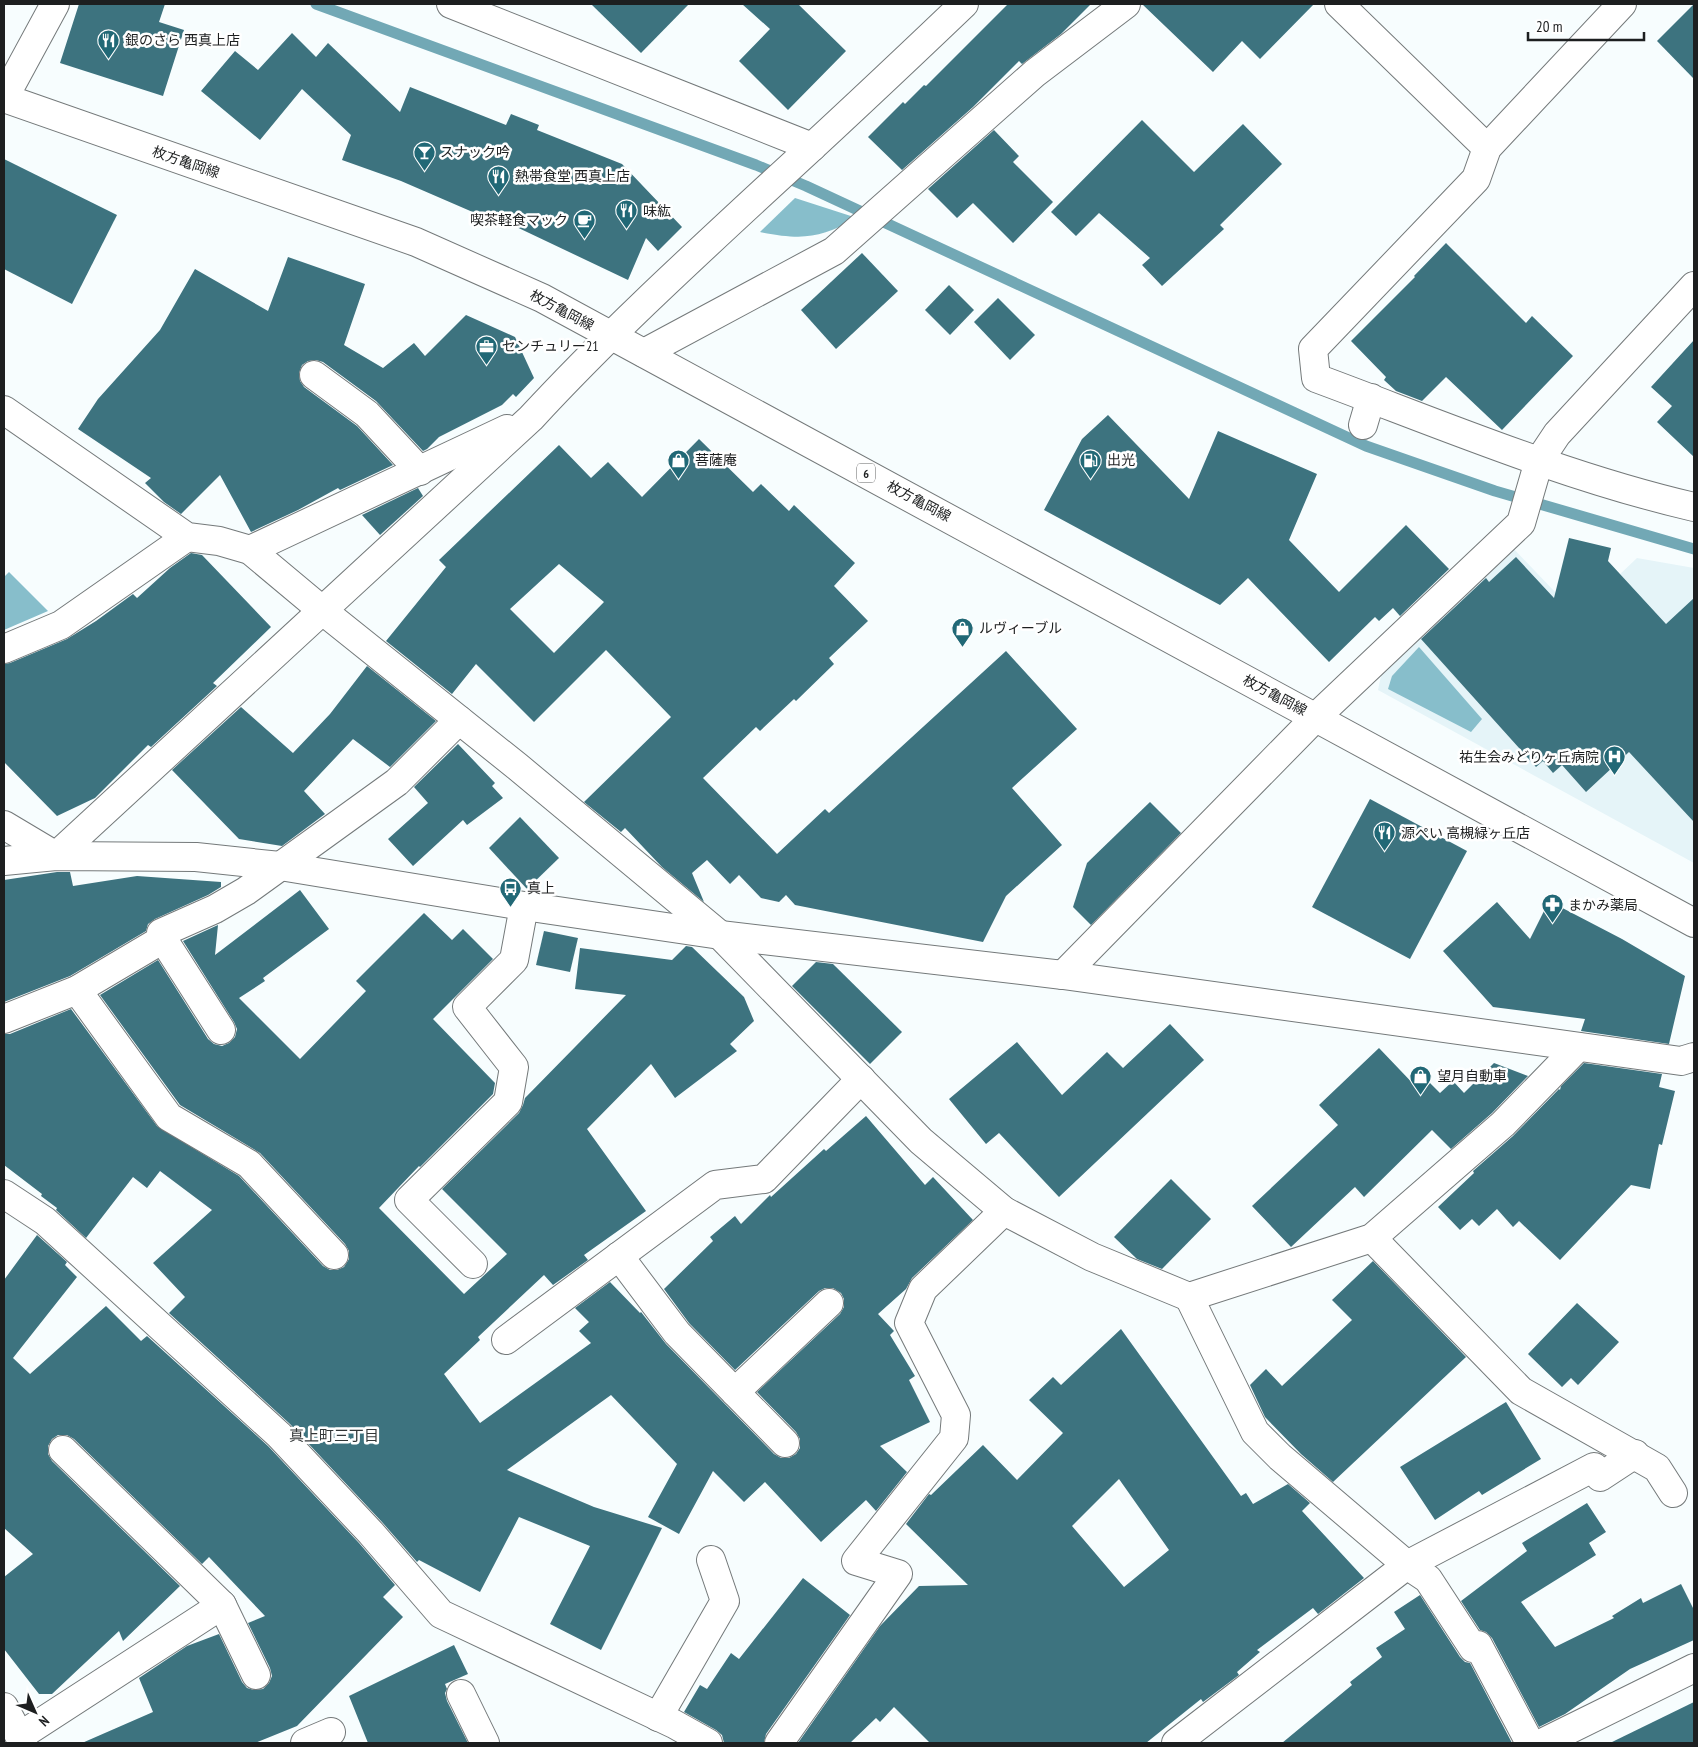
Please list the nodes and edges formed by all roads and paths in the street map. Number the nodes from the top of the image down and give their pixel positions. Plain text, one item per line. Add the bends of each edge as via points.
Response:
1 (55, 4) edge
2 (451, 4) edge
3 (964, 4) edge
4 (1126, 4) edge
5 (1339, 4) edge
6 (1622, 4) edge
7 (4, 98) edge
8 (812, 147) junction
9 (1487, 148) junction
10 (1694, 286) edge
11 (610, 336) junction
12 (644, 353) junction
13 (314, 375) dead end
14 (1371, 398) junction
15 (4, 410) edge
16 (531, 418) junction
17 (1363, 425) dead end
18 (420, 471) junction
19 (1536, 472) junction
20 (1694, 507) edge
21 (187, 537) junction
22 (250, 550) junction
23 (323, 611) junction
24 (4, 649) edge
25 (1316, 717) junction
26 (459, 720) junction
27 (4, 825) edge
28 (56, 856) junction
29 (4, 861) edge
30 (280, 866) junction
31 (524, 906) junction
32 (1694, 923) edge
33 (720, 935) junction
34 (163, 940) junction
35 (1063, 975) junction
36 (77, 990) junction
37 (4, 1019) edge
38 (221, 1030) dead end
39 (1578, 1047) junction
40 (1694, 1057) edge
41 (861, 1079) junction
42 (4, 1194) edge
43 (1004, 1211) junction
44 (1372, 1238) junction
45 (334, 1255) dead end
46 (619, 1256) junction
47 (473, 1264) dead end
48 (1189, 1296) junction
49 (829, 1303) dead end
50 (506, 1340) dead end
51 (734, 1392) junction
52 (785, 1443) dead end
53 (64, 1450) dead end
54 (1635, 1454) junction
55 (1672, 1493) dead end
56 (711, 1560) dead end
57 (1407, 1565) junction
58 (222, 1605) junction
59 (1694, 1668) edge
60 (256, 1675) dead end
61 (461, 1694) dead end
62 (4, 1707) edge
63 (658, 1717) junction
64 (331, 1732) dead end
65 (22, 1740) edge
66 (306, 1743) edge
67 (485, 1743) edge
68 (708, 1743) edge
69 (780, 1743) edge
70 (1176, 1743) edge
71 (1530, 1743) edge
72 (1542, 1743) edge

1 - 7 street
2 - 8 street
3 - 8 street
4 - 12 street via 1035,72 834,251
5 - 9 street
6 - 9 street
7 - 11 street, 枚方亀岡線 / 6 via 416,242 542,298
8 - 11 street
9 - 14 street via 1476,180 1313,348 1316,378
10 - 19 street via 1557,434
11 - 12 street, 枚方亀岡線 / 6
11 - 16 street
12 - 25 street, 枚方亀岡線 / 6
13 - 18 street via 367,414
14 - 17 street
14 - 19 street
15 - 21 street
16 - 18 street
16 - 23 street
18 - 22 street
19 - 20 street
19 - 25 street via 1521,522
21 - 22 street via 219,541
21 - 24 street via 61,625
22 - 23 street
23 - 26 street
23 - 28 street
25 - 32 street, 枚方亀岡線 / 6
25 - 35 street
26 - 30 street via 397,782
26 - 33 street
27 - 28 street
28 - 29 street
28 - 30 street via 196,857
30 - 31 street
30 - 34 street via 215,909 162,933
31 - 33 street
31 - 47 street via 514,960 467,1007 514,1067 508,1102 409,1200
33 - 35 street
33 - 41 street
34 - 36 street
34 - 38 street
35 - 39 street
36 - 37 street
36 - 45 street via 169,1117 249,1164
39 - 40 street via 1680,1060
39 - 44 street via 1503,1124
41 - 43 street via 921,1140
41 - 46 street via 764,1179 715,1185
42 - 63 street via 45,1221 279,1436 371,1533 441,1614
43 - 48 street via 1092,1257
43 - 69 street via 923,1289 909,1323 956,1415 954,1438 856,1561 898,1574
44 - 48 street
44 - 54 street via 1521,1390
46 - 50 street
46 - 51 street via 677,1333
48 - 57 street via 1255,1432
49 - 51 street
51 - 52 street
53 - 58 street
54 - 55 street via 1657,1468
54 - 57 street via 1600,1477 1594,1466
56 - 63 street via 725,1601
57 - 70 street
57 - 71 street via 1428,1579 1473,1648 1478,1645
58 - 60 street
58 - 65 street
59 - 72 street
61 - 67 street
62 - 65 street
63 - 68 street
64 - 66 street

